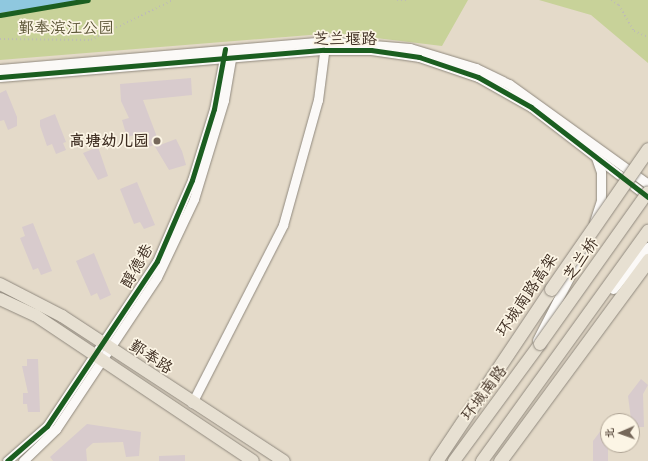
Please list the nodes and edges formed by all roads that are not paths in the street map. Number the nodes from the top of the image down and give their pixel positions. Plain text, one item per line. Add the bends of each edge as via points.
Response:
1 (326, 40) junction
2 (324, 50) junction
3 (228, 54) junction
4 (0, 69) edge
5 (0, 77) edge
6 (648, 148) edge
7 (594, 154) junction
8 (648, 184) edge
9 (648, 192) edge
10 (648, 197) edge
11 (648, 231) edge
12 (648, 247) edge
13 (648, 260) edge
14 (0, 284) edge
15 (0, 299) edge
16 (540, 344) joint
17 (105, 346) junction
18 (558, 354) junction
19 (98, 359) junction
20 (520, 372) junction
21 (192, 403) junction
22 (7, 461) edge
23 (23, 461) edge
24 (253, 461) edge
25 (284, 461) edge
26 (436, 461) edge
27 (454, 461) edge
28 (482, 461) edge
29 (500, 461) edge

1 - 2 street
1 - 3 street, 芝兰堰路
1 - 8 street, 芝兰堰路 via 410,48 476,68 548,110
2 - 3 street, 芝兰堰路
2 - 7 street, 芝兰堰路 via 393,53 448,66 478,77 531,107
2 - 21 street via 318,100 283,225
3 - 4 street, 芝兰堰路
3 - 5 street, 芝兰堰路
3 - 17 street, 醇德巷 via 224,100 194,199 157,277
6 - 26 highway, 环城南路高架, bridge
7 - 10 street, 芝兰堰路
7 - 20 street via 601,172 601,200 581,260
9 - 16 main road, 芝兰桥, bridge
11 - 18 main road
12 - 18 street
13 - 29 highway
14 - 17 main road, 鄞奉路 via 62,316
15 - 19 main road, 鄞奉路 via 35,315
16 - 20 main road, 环城南路
17 - 19 street, 醇德巷
17 - 21 main road, 鄞奉路
18 - 28 main road
19 - 22 street, 醇德巷 via 47,426
19 - 23 street, 醇德巷 via 56,429
19 - 24 main road, 鄞奉路
20 - 27 main road, 环城南路
21 - 25 main road, 鄞奉路

